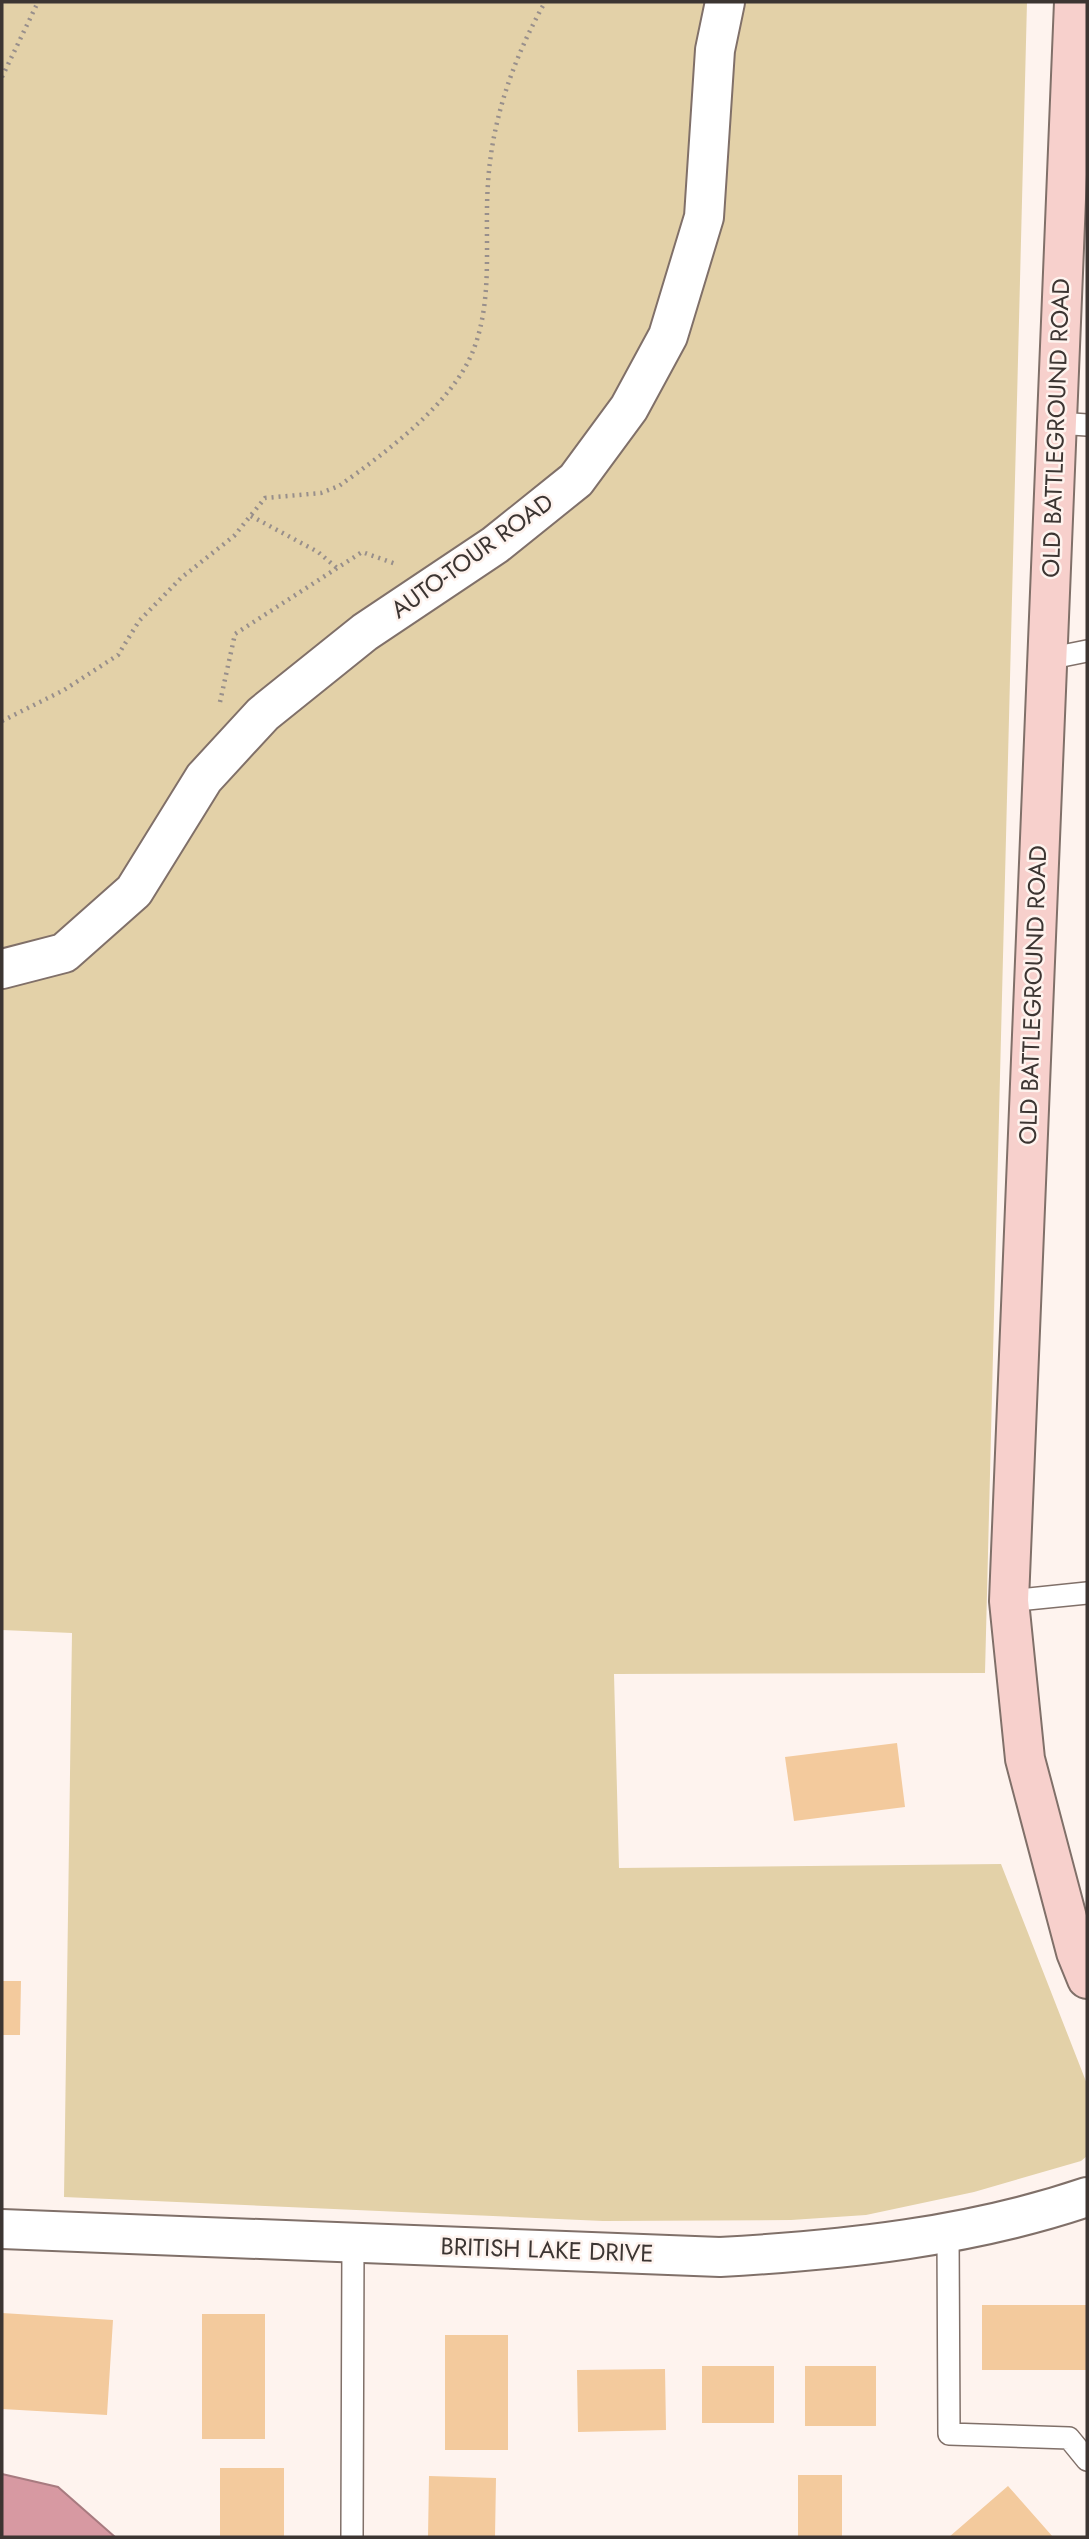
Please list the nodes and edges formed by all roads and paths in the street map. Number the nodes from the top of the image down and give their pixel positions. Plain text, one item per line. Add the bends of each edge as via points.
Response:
1 (38, 2) edge
2 (545, 2) edge
3 (725, 2) edge
4 (1074, 2) edge
5 (2, 77) edge
6 (1075, 281) edge
7 (1072, 424) edge
8 (251, 516) junction
9 (337, 568) junction
10 (443, 582) junction
11 (1087, 651) edge
12 (1047, 659) junction
13 (219, 707) dead end
14 (2, 721) edge
15 (2, 969) edge
16 (1087, 1593) edge
17 (1009, 1601) junction
18 (1087, 1979) edge
19 (1087, 2197) edge
20 (2, 2229) edge
21 (948, 2233) junction
22 (353, 2242) junction
23 (1087, 2460) edge
24 (352, 2537) edge

1 - 5 path
2 - 8 path via 512,69 494,136 483,318 459,378 443,400 339,486 321,493 265,499
3 - 10 street, AUTO-TOUR ROAD via 715,50 704,217 668,337 629,408 576,480
4 - 6 street, OLD BATTLEGROUND ROAD
6 - 7 street, OLD BATTLEGROUND ROAD
7 - 12 street, OLD BATTLEGROUND ROAD
8 - 9 path via 306,545
8 - 14 path via 161,598 139,621 118,655 64,690
9 - 10 path via 362,552
9 - 13 path via 235,634
10 - 15 street, AUTO-TOUR ROAD via 365,632 262,714 204,778 134,891 64,953
11 - 12 lane
12 - 17 street, OLD BATTLEGROUND ROAD
16 - 17 lane
17 - 18 street, OLD BATTLEGROUND ROAD via 1025,1759
19 - 21 street, BRITISH LAKE DRIVE
20 - 22 street, BRITISH LAKE DRIVE
21 - 22 street, BRITISH LAKE DRIVE via 825,2251 720,2257
21 - 23 lane via 949,2434 1069,2438
22 - 24 lane

